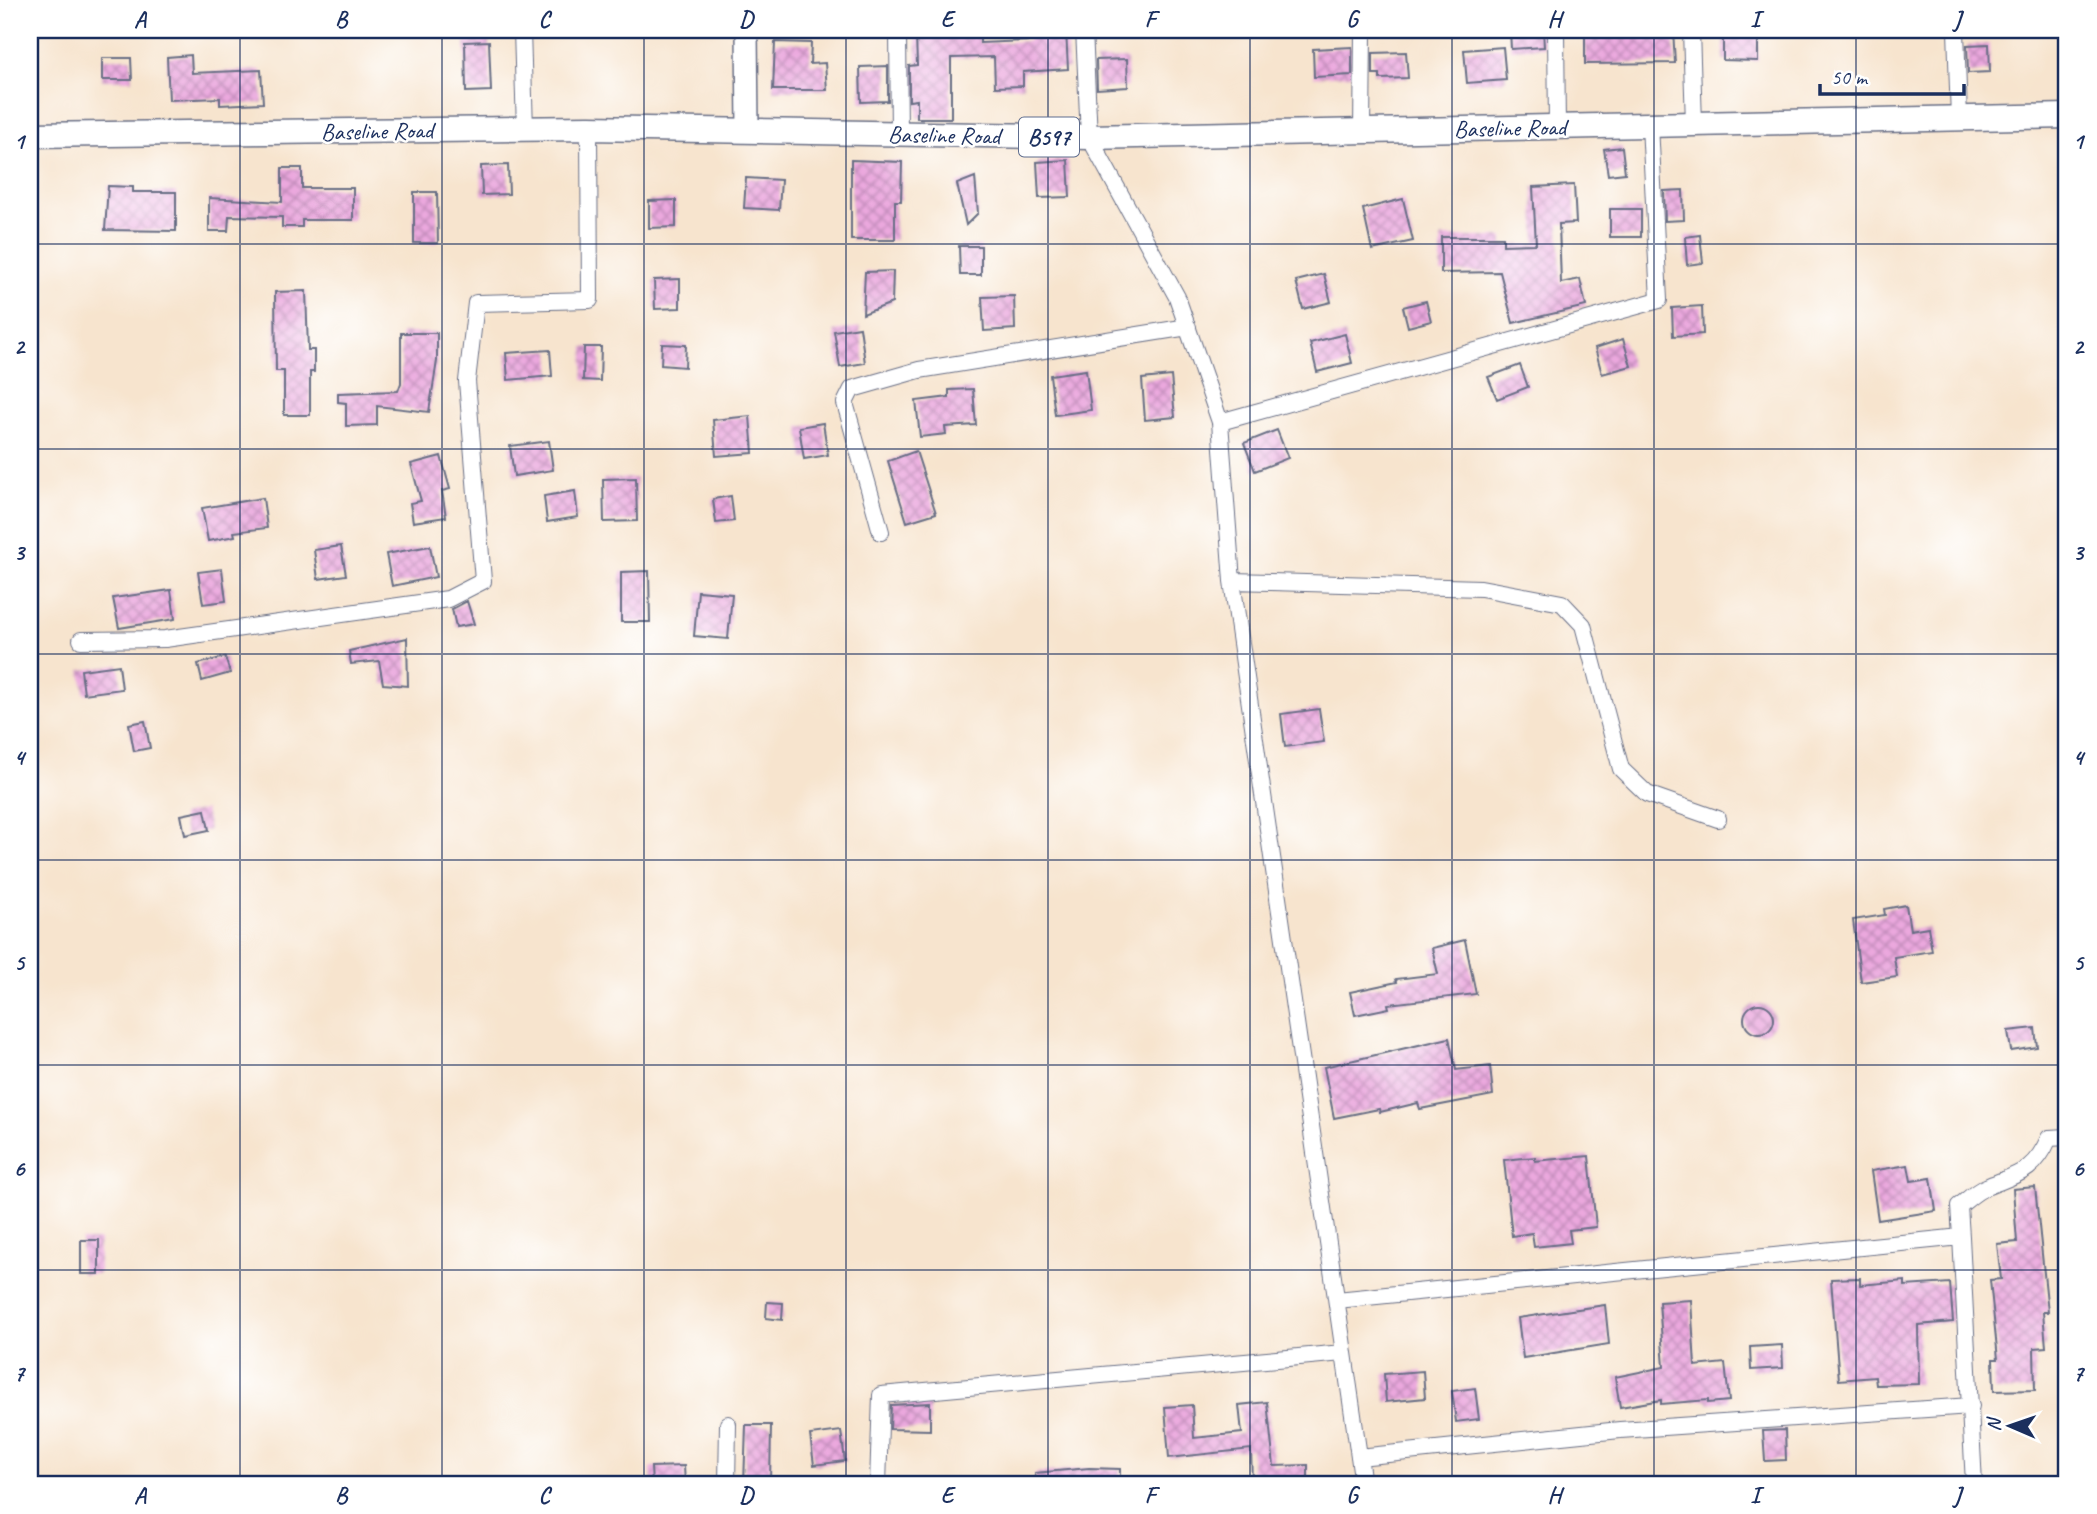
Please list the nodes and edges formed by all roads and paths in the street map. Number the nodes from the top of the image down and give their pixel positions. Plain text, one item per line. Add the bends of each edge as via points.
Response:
1 (523, 30) edge
2 (747, 30) edge
3 (898, 30) edge
4 (1084, 30) edge
5 (1363, 30) edge
6 (1556, 30) edge
7 (1691, 30) edge
8 (1956, 30) edge
9 (2067, 116) edge
10 (1959, 118) junction
11 (1694, 124) junction
12 (1650, 125) junction
13 (1557, 127) junction
14 (589, 128) junction
15 (748, 129) junction
16 (525, 130) junction
17 (1362, 131) junction
18 (30, 135) edge
19 (899, 135) junction
20 (1089, 137) junction
21 (1188, 327) junction
22 (1220, 422) junction
23 (881, 532) dead end
24 (1231, 581) junction
25 (81, 640) dead end
26 (1718, 819) dead end
27 (2067, 1137) edge
28 (1961, 1237) junction
29 (1337, 1300) junction
30 (1343, 1353) junction
31 (1970, 1406) junction
32 (728, 1424) dead end
33 (1359, 1457) junction
34 (727, 1484) edge
35 (878, 1484) edge
36 (1363, 1484) edge
37 (1974, 1484) edge

1 - 16 street
2 - 15 street
3 - 19 street
4 - 20 street
5 - 17 street
6 - 13 street
7 - 11 street
8 - 10 street
9 - 10 main road, Baseline Road / B597
10 - 11 main road, Baseline Road / B597
11 - 12 main road, Baseline Road / B597
12 - 13 main road, Baseline Road / B597
12 - 22 street via 1659,300
13 - 17 main road, Baseline Road / B597
14 - 15 main road, Baseline Road / B597
14 - 16 main road, Baseline Road / B597
14 - 25 street via 590,300 476,303 467,381 483,581 448,599 165,639
15 - 19 main road, Baseline Road / B597
16 - 18 main road, Baseline Road / B597
17 - 20 main road, Baseline Road / B597
19 - 20 main road, Baseline Road / B597
20 - 21 street via 1177,297
21 - 22 street
21 - 23 street via 919,370 852,389 845,404
22 - 24 street
24 - 26 street via 1481,588 1562,603 1583,625 1621,769 1647,794
24 - 29 street
27 - 28 street via 2049,1138 2042,1153 2017,1178 1984,1188 1959,1206
28 - 29 street
28 - 31 street
29 - 30 street
30 - 33 street
30 - 35 street via 881,1395
31 - 33 street via 1620,1430
31 - 37 street
32 - 34 street
33 - 36 street

